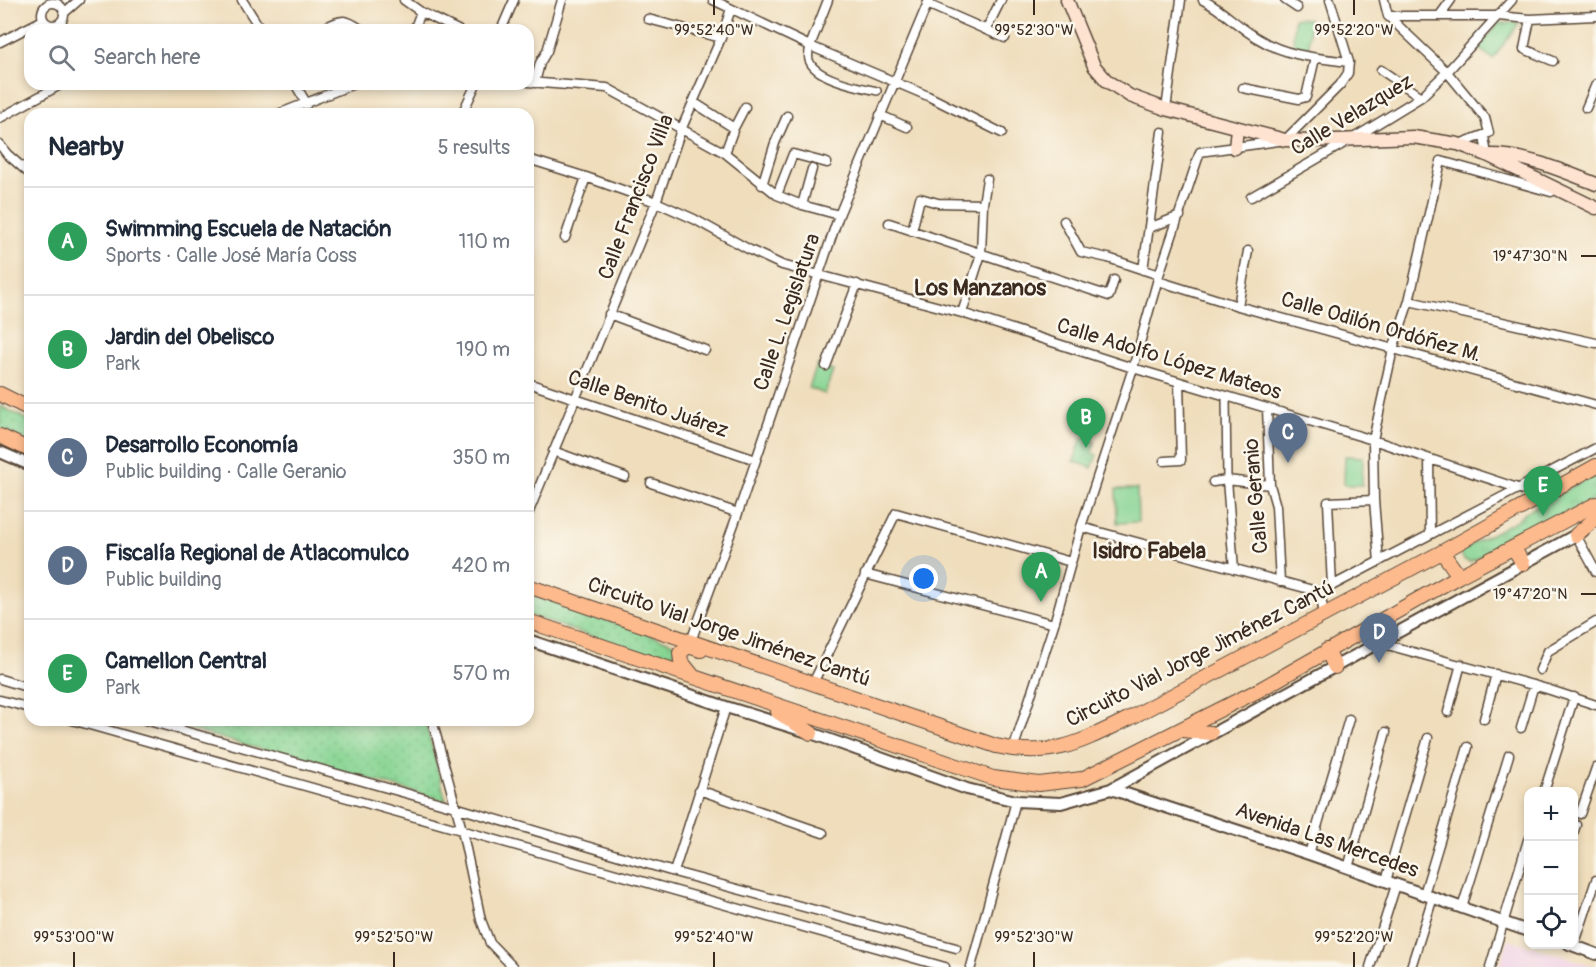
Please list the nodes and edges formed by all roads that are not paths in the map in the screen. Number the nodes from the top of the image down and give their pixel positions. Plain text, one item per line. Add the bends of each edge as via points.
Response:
1 (79, 0) edge
2 (242, 0) edge
3 (404, 0) edge
4 (514, 0) edge
5 (562, 0) edge
6 (713, 0) edge
7 (828, 0) edge
8 (1001, 0) edge
9 (1067, 0) edge
10 (1181, 0) edge
11 (1203, 0) edge
12 (1285, 0) edge
13 (1330, 0) edge
14 (1384, 0) edge
15 (1451, 0) edge
16 (1512, 0) edge
17 (57, 2) edge
18 (928, 2) edge
19 (1216, 3) edge
20 (1297, 8) dead end
21 (731, 9) junction
22 (421, 12) junction
23 (64, 13) junction
24 (1440, 15) junction
25 (1388, 16) junction
26 (1498, 16) junction
27 (1596, 16) edge
28 (648, 19) dead end
29 (1530, 19) junction
30 (43, 20) junction
31 (35, 24) edge
32 (257, 24) edge
33 (333, 24) edge
34 (354, 24) edge
35 (416, 24) edge
36 (446, 24) edge
37 (504, 24) edge
38 (24, 30) edge
39 (986, 30) junction
40 (721, 38) junction
41 (1005, 38) dead end
42 (0, 42) edge
43 (810, 46) junction
44 (1315, 58) junction
45 (1553, 61) dead end
46 (1349, 62) junction
47 (1381, 70) dead end
48 (1447, 72) junction
49 (534, 76) edge
50 (893, 82) junction
51 (534, 83) edge
52 (1596, 84) edge
53 (1243, 88) dead end
54 (51, 90) edge
55 (299, 90) edge
56 (340, 90) edge
57 (473, 90) edge
58 (877, 91) dead end
59 (1421, 97) junction
60 (693, 102) junction
61 (307, 104) junction
62 (746, 107) dead end
63 (295, 108) edge
64 (465, 108) edge
65 (1586, 108) dead end
66 (1166, 109) junction
67 (880, 115) junction
68 (787, 116) dead end
69 (0, 118) edge
70 (907, 127) dead end
71 (734, 128) junction
72 (1237, 128) junction
73 (681, 130) junction
74 (1162, 132) dead end
75 (1002, 133) dead end
76 (1484, 136) junction
77 (1351, 139) junction
78 (1285, 140) junction
79 (1458, 144) junction
80 (0, 145) edge
81 (1235, 148) junction
82 (725, 153) junction
83 (1487, 155) junction
84 (534, 161) edge
85 (827, 163) dead end
86 (24, 169) edge
87 (812, 169) dead end
88 (1563, 172) junction
89 (585, 177) junction
90 (987, 179) dead end
91 (1596, 184) edge
92 (762, 185) junction
93 (1552, 187) junction
94 (777, 195) junction
95 (1251, 197) dead end
96 (656, 202) junction
97 (982, 204) junction
98 (802, 205) junction
99 (1596, 208) edge
100 (839, 215) junction
101 (1180, 216) junction
102 (1064, 221) dead end
103 (890, 222) dead end
104 (1149, 228) junction
105 (912, 231) junction
106 (565, 238) dead end
107 (1248, 251) dead end
108 (981, 254) junction
109 (1143, 270) junction
110 (820, 275) junction
111 (1159, 278) junction
112 (1114, 280) dead end
113 (857, 284) junction
114 (1408, 301) junction
115 (1238, 306) junction
116 (962, 313) junction
117 (609, 314) junction
118 (1596, 343) edge
119 (705, 350) dead end
120 (1393, 350) junction
121 (826, 366) dead end
122 (1133, 368) junction
123 (1179, 382) junction
124 (534, 385) edge
125 (0, 394) edge
126 (1226, 396) junction
127 (574, 399) junction
128 (1596, 405) edge
129 (24, 406) edge
130 (1268, 408) junction
131 (0, 436) edge
132 (1373, 440) junction
133 (24, 448) edge
134 (1596, 448) edge
135 (553, 451) junction
136 (0, 452) edge
137 (1429, 459) junction
138 (756, 460) junction
139 (1164, 461) dead end
140 (24, 462) edge
141 (1596, 466) edge
142 (625, 477) dead end
143 (1227, 480) junction
144 (1213, 482) dead end
145 (651, 483) dead end
146 (534, 485) edge
147 (1270, 485) junction
148 (538, 487) junction
149 (1519, 488) junction
150 (1541, 496) junction
151 (534, 498) edge
152 (1374, 500) junction
153 (1596, 504) edge
154 (738, 513) junction
155 (1596, 518) edge
156 (1596, 524) edge
157 (1081, 527) junction
158 (1430, 533) junction
159 (1576, 535) junction
160 (1514, 548) junction
161 (1442, 552) junction
162 (1071, 562) junction
163 (1379, 562) junction
164 (1523, 564) junction
165 (1234, 569) junction
166 (1596, 572) edge
167 (865, 574) junction
168 (1459, 576) junction
169 (1280, 582) junction
170 (1332, 586) junction
171 (534, 588) edge
172 (1320, 592) junction
173 (1324, 614) junction
174 (1596, 622) edge
175 (534, 623) edge
176 (1054, 624) junction
177 (691, 641) junction
178 (534, 642) edge
179 (1380, 643) junction
180 (1327, 650) junction
181 (1461, 664) junction
182 (1335, 666) junction
183 (772, 669) junction
184 (1540, 670) dead end
185 (1496, 674) junction
186 (693, 676) junction
187 (0, 679) edge
188 (813, 683) junction
189 (1534, 685) junction
190 (24, 686) edge
191 (1574, 697) junction
192 (0, 700) edge
193 (758, 700) junction
194 (1596, 705) edge
195 (24, 706) edge
196 (726, 707) junction
197 (1448, 712) dead end
198 (1349, 719) dead end
199 (1484, 719) dead end
200 (93, 726) edge
201 (166, 726) edge
202 (434, 726) edge
203 (1521, 728) dead end
204 (1182, 730) junction
205 (1386, 732) dead end
206 (811, 733) junction
207 (1211, 733) junction
208 (1428, 738) dead end
209 (1468, 747) dead end
210 (1013, 750) junction
211 (1509, 754) dead end
212 (1596, 768) edge
213 (1546, 787) edge
214 (1112, 789) junction
215 (699, 790) junction
216 (1016, 801) junction
217 (455, 807) junction
218 (1580, 814) dead end
219 (462, 830) junction
220 (823, 833) dead end
221 (1528, 841) edge
222 (1309, 854) junction
223 (1348, 868) junction
224 (674, 872) junction
225 (1596, 880) edge
226 (1391, 883) junction
227 (1428, 896) junction
228 (1462, 908) junction
229 (1502, 921) junction
230 (1578, 927) edge
231 (1524, 929) edge
232 (956, 948) dead end
233 (1578, 948) edge
234 (1596, 954) edge
235 (513, 967) edge
236 (945, 967) edge
237 (971, 967) edge
238 (1370, 967) edge
239 (1411, 967) edge
240 (1490, 967) edge

1 - 23 street
2 - 32 street
3 - 22 street
4 - 37 street
5 - 49 street via 547,51
6 - 21 street
7 - 43 street
8 - 39 street
9 - 66 main road via 1094,66 1107,81 1130,96
10 - 66 street
11 - 19 street
12 - 20 street
13 - 46 street
14 - 25 street
15 - 24 street
16 - 26 street, Calle Velazquez
17 - 23 street
17 - 30 street via 45,6
18 - 39 street
18 - 50 street, Calle L. Legislatura
19 - 44 street via 1256,38 1281,51
21 - 40 street, Calle Francisco Villa
21 - 43 street
22 - 35 street
22 - 36 street
23 - 30 street via 57,24
24 - 25 street
24 - 26 street
25 - 48 street
26 - 29 street
26 - 48 street, Calle Velazquez
27 - 29 street
28 - 40 street
29 - 45 street via 1524,49
30 - 31 street
33 - 34 street via 350,21
38 - 42 street
39 - 41 street
40 - 60 street, Calle Francisco Villa
43 - 50 street
43 - 58 street via 808,58 818,71
44 - 46 street
44 - 53 street via 1306,97
46 - 78 street via 1348,73 1340,85
47 - 59 street
48 - 59 street, Calle Velazquez
48 - 76 street via 1485,118 1488,133
50 - 67 street, Calle L. Legislatura
50 - 75 street
51 - 73 street via 607,88
52 - 65 street
54 - 69 street
55 - 61 street
56 - 61 street
57 - 64 street
59 - 77 street, Calle Velazquez
60 - 71 street
60 - 73 street, Calle Francisco Villa
61 - 63 street
62 - 71 street
66 - 72 main road
67 - 70 street
67 - 100 street, Calle L. Legislatura
68 - 92 street
71 - 82 street
72 - 78 main road
72 - 81 main road
73 - 82 street
73 - 96 street, Calle Francisco Villa
74 - 104 street
76 - 79 street
76 - 83 street
77 - 78 main road
77 - 79 main road via 1413,137
77 - 95 street, Calle Velazquez
78 - 81 street
79 - 83 main road
80 - 86 street
81 - 101 street via 1200,152
82 - 92 street
83 - 88 main road via 1509,155
83 - 93 main road
84 - 89 street, Calle Adolfo López Mateos
85 - 94 street via 793,154
87 - 98 street
88 - 91 main road
88 - 93 main road via 1553,180
89 - 96 street, Calle Adolfo López Mateos
89 - 106 street
90 - 97 street
92 - 94 street
93 - 99 main road
93 - 114 street via 1551,192 1441,161
94 - 98 street
96 - 110 street, Calle Adolfo López Mateos via 782,265
96 - 117 street, Calle Francisco Villa
97 - 105 street via 938,203 920,198
97 - 108 street
98 - 100 street
100 - 110 street, Calle L. Legislatura
101 - 104 street
101 - 111 street
102 - 109 street, Calle Odilón Ordóñez M. via 1081,252
103 - 105 street
104 - 109 street
105 - 108 street
107 - 115 street
108 - 112 street via 1109,296
108 - 116 street
109 - 111 street, Calle Odilón Ordóñez M.
110 - 113 street, Calle Adolfo López Mateos
110 - 138 street, Calle L. Legislatura
111 - 115 street, Calle Odilón Ordóñez M.
111 - 122 street
113 - 116 street, Calle Adolfo López Mateos
113 - 121 street
114 - 118 street
114 - 120 street
115 - 120 street, Calle Odilón Ordóñez M.
116 - 122 street, Calle Adolfo López Mateos
117 - 119 street
117 - 127 street, Calle Francisco Villa
120 - 128 street, Calle Odilón Ordóñez M.
120 - 132 street
122 - 123 street, Calle Adolfo López Mateos
122 - 157 street
123 - 126 street, Calle Adolfo López Mateos
123 - 139 street via 1181,460
124 - 127 street, Calle Benito Juárez
125 - 129 main road
126 - 130 street, Calle Adolfo López Mateos
126 - 143 street
127 - 135 street, Calle Francisco Villa
127 - 138 street, Calle Benito Juárez
130 - 132 street, Calle Adolfo López Mateos
130 - 147 street, Calle Geranio
131 - 133 main road
132 - 137 street, Calle Adolfo López Mateos
132 - 152 street
134 - 149 street
135 - 142 street
135 - 148 street, Calle Francisco Villa
136 - 140 street
137 - 149 street, Calle Adolfo López Mateos
137 - 158 street
138 - 154 street, Calle L. Legislatura
141 - 150 main road, Circuito Vial Jorge Jiménez Cantú
143 - 144 street
143 - 147 street
143 - 165 street
145 - 154 street
146 - 148 street
147 - 169 street, Calle Geranio via 1276,506
148 - 151 street, Calle Francisco Villa
149 - 150 street, Calle Adolfo López Mateos
149 - 158 street
150 - 161 main road, Circuito Vial Jorge Jiménez Cantú
152 - 163 street
152 - 170 street via 1328,502
153 - 160 main road
154 - 177 street, Calle L. Legislatura
155 - 159 main road
156 - 159 street
157 - 162 street
157 - 165 street
158 - 163 street
159 - 164 street
159 - 166 street
160 - 164 main road
160 - 168 main road
161 - 168 main road
161 - 173 main road, Circuito Vial Jorge Jiménez Cantú
162 - 167 street via 896,513
162 - 176 street
163 - 170 street
164 - 179 street
165 - 169 street
167 - 176 street
167 - 188 street
168 - 180 main road
169 - 172 street
170 - 172 street
171 - 177 main road, Circuito Vial Jorge Jiménez Cantú
172 - 173 street
173 - 210 main road, Circuito Vial Jorge Jiménez Cantú via 1083,741 1052,750
174 - 184 street via 1548,651
175 - 186 main road
176 - 210 street
177 - 183 main road, Circuito Vial Jorge Jiménez Cantú
178 - 196 street
179 - 181 street
179 - 182 street
180 - 182 main road
180 - 204 main road
181 - 185 street
181 - 197 street
182 - 207 street
183 - 186 main road via 753,667 688,646 682,649 680,657
183 - 188 main road, Circuito Vial Jorge Jiménez Cantú
185 - 189 street
185 - 199 street
186 - 193 main road
187 - 190 street
188 - 210 main road, Circuito Vial Jorge Jiménez Cantú
189 - 191 street
189 - 203 street
191 - 194 street
191 - 213 street
192 - 195 street
193 - 204 main road via 993,778 1039,784 1082,779
193 - 206 main road
196 - 206 street
196 - 215 street
198 - 222 street
200 - 219 street
201 - 217 street
202 - 217 street
204 - 207 main road
205 - 223 street
206 - 216 street via 967,789
207 - 214 street
208 - 226 street
209 - 227 street
211 - 228 street
212 - 218 street
214 - 216 street via 1061,803
214 - 222 street, Avenida Las Mercedes
215 - 220 street
215 - 224 street
216 - 237 street
217 - 219 street
217 - 224 street
219 - 235 street via 481,920 490,943
219 - 236 street
221 - 229 street
222 - 223 street, Avenida Las Mercedes
223 - 226 street, Avenida Las Mercedes
224 - 232 street
225 - 230 street
226 - 227 street, Avenida Las Mercedes
226 - 238 street
227 - 228 street, Avenida Las Mercedes
227 - 239 street
228 - 229 street, Avenida Las Mercedes
229 - 231 street, Avenida Las Mercedes
229 - 240 street
233 - 234 street

